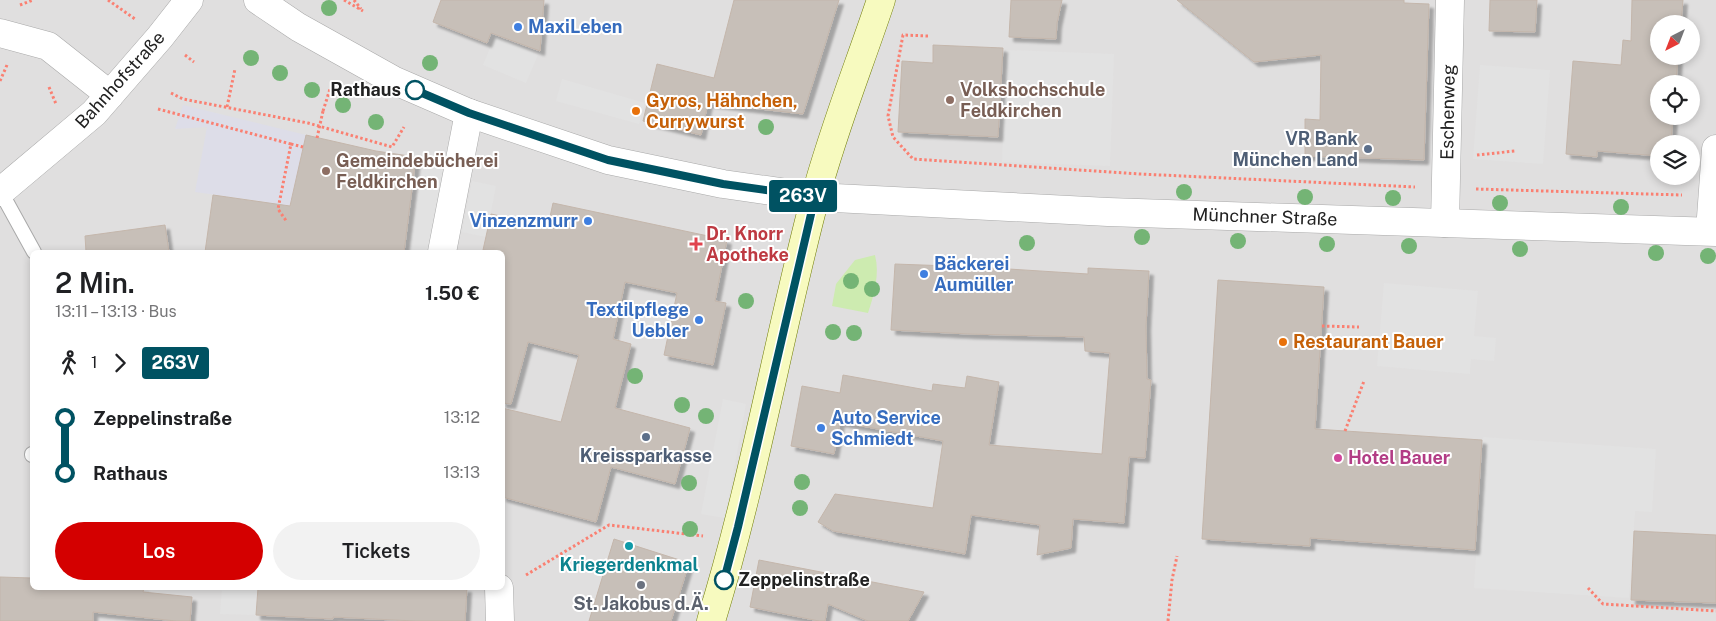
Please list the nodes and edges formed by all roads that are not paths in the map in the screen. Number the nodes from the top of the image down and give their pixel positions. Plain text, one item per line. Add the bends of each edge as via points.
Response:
1 (189, 0) edge
2 (258, 0) edge
3 (881, 0) edge
4 (1450, 0) edge
5 (0, 33) edge
6 (110, 95) junction
7 (469, 113) junction
8 (1716, 149) edge
9 (0, 192) edge
10 (815, 197) junction
11 (1445, 223) junction
12 (1713, 232) edge
13 (33, 250) edge
14 (442, 250) edge
15 (499, 590) edge
16 (500, 621) edge
17 (711, 621) edge

1 - 6 street, Bahnhofstraße
2 - 7 street, Münchner Straße via 298,27 393,80
3 - 10 main road via 841,110
4 - 11 street, Eschenweg
5 - 6 street via 48,46
6 - 9 street, Bahnhofstraße via 94,114
7 - 10 street, Münchner Straße via 608,160 723,184
7 - 14 street
8 - 12 street
9 - 13 lane
10 - 11 street, Münchner Straße via 1137,214
10 - 17 main road via 735,539
11 - 12 street, Münchner Straße
15 - 16 street

